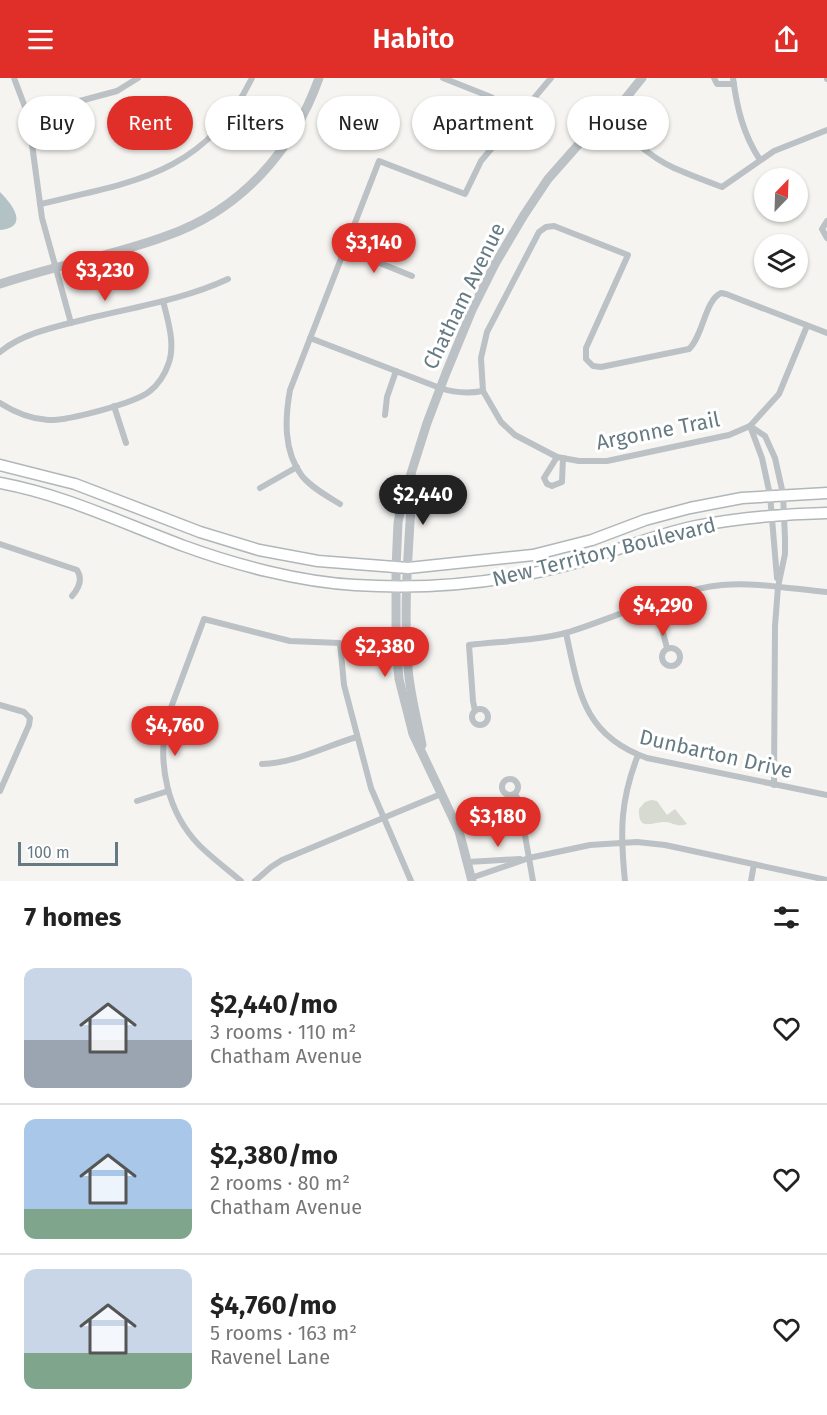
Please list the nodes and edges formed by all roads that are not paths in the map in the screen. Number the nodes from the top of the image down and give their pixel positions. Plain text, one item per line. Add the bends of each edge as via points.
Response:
1 (14, 78) edge
2 (138, 78) edge
3 (252, 78) edge
4 (319, 78) edge
5 (443, 78) edge
6 (551, 78) edge
7 (642, 78) edge
8 (714, 78) edge
9 (734, 81) edge
10 (21, 96) edge
11 (488, 96) edge
12 (535, 96) edge
13 (627, 96) edge
14 (95, 97) edge
15 (827, 130) edge
16 (33, 150) edge
17 (489, 150) edge
18 (573, 150) edge
19 (645, 150) edge
20 (760, 160) junction
21 (40, 204) junction
22 (827, 221) edge
23 (827, 238) edge
24 (345, 249) junction
25 (56, 266) junction
26 (412, 276) dead end
27 (228, 279) dead end
28 (0, 284) edge
29 (163, 301) junction
30 (71, 323) junction
31 (807, 326) junction
32 (827, 333) edge
33 (310, 338) junction
34 (0, 352) edge
35 (396, 371) junction
36 (440, 388) junction
37 (483, 391) junction
38 (0, 403) edge
39 (114, 406) junction
40 (385, 415) dead end
41 (750, 426) junction
42 (126, 443) dead end
43 (414, 464) junction
44 (3, 466) edge
45 (297, 467) junction
46 (2, 483) edge
47 (260, 488) dead end
48 (827, 493) edge
49 (783, 494) junction
50 (770, 495) junction
51 (124, 503) junction
52 (340, 504) dead end
53 (827, 513) edge
54 (778, 516) junction
55 (118, 520) junction
56 (0, 544) edge
57 (490, 561) junction
58 (396, 568) junction
59 (408, 568) junction
60 (477, 583) junction
61 (396, 587) junction
62 (408, 587) junction
63 (778, 587) junction
64 (827, 592) edge
65 (72, 596) dead end
66 (655, 602) junction
67 (566, 633) junction
68 (667, 648) dead end
69 (0, 705) edge
70 (476, 711) dead end
71 (357, 738) junction
72 (638, 754) junction
73 (425, 759) junction
74 (262, 764) dead end
75 (774, 785) junction
76 (0, 791) edge
77 (168, 791) junction
78 (441, 794) junction
79 (515, 794) dead end
80 (827, 795) edge
81 (137, 801) dead end
82 (385, 819) junction
83 (622, 842) junction
84 (529, 858) junction
85 (468, 862) junction
86 (754, 864) junction
87 (472, 880) edge
88 (827, 880) edge
89 (241, 881) edge
90 (255, 881) edge
91 (411, 881) edge
92 (533, 881) edge
93 (625, 881) edge
94 (751, 881) edge

1 - 10 street
2 - 14 street via 117,91
3 - 21 street via 218,130 191,154 133,182
4 - 25 street via 287,143 262,175 234,200 167,236
5 - 11 street
6 - 12 street
7 - 13 street, Chatham Avenue
8 - 9 street via 717,84
9 - 20 street via 742,126
15 - 20 street
16 - 21 street
17 - 24 street via 465,194 379,161
18 - 36 street, Chatham Avenue via 548,179 495,264
19 - 20 street via 673,168 722,187
21 - 25 street
22 - 23 street via 822,229
24 - 26 street
24 - 33 street
25 - 28 street
25 - 30 street
27 - 29 street
29 - 30 street
29 - 39 street via 171,339 169,363 150,392
30 - 34 street via 24,338
31 - 32 street
31 - 37 street, Argonne Trail via 721,293 714,297 689,349 594,366 586,359 586,348 628,255 554,226 546,227 539,232 487,332 481,358
31 - 41 street, Argonne Trail via 779,394
33 - 35 street
33 - 45 street via 290,390 286,414 289,447
35 - 36 street
35 - 40 street
36 - 37 street via 456,393
36 - 43 street, Chatham Avenue
37 - 41 street, Argonne Trail via 501,422 515,435 560,457 579,461 607,461 729,435
38 - 39 street via 21,414 47,420
39 - 42 street
41 - 49 street via 765,436 775,458
41 - 50 street
43 - 58 street, Chatham Avenue via 398,523
43 - 59 street, Chatham Avenue
44 - 46 main road
44 - 51 main road, New Territory Boulevard via 75,484
45 - 47 street
45 - 52 street via 316,489
46 - 55 main road, New Territory Boulevard via 44,492
48 - 49 main road, New Territory Boulevard
49 - 50 main road, New Territory Boulevard
49 - 54 street
50 - 54 street
50 - 57 main road, New Territory Boulevard via 690,508 572,545
51 - 55 main road
51 - 58 main road, New Territory Boulevard via 260,550 318,561
53 - 54 main road, New Territory Boulevard
54 - 60 main road, New Territory Boulevard via 695,526 541,572
54 - 63 street
54 - 63 street via 785,555
55 - 61 main road, New Territory Boulevard via 186,547 258,568 354,585
56 - 65 street via 77,570 80,582
57 - 59 main road, New Territory Boulevard
57 - 60 main road via 488,573
58 - 59 main road, New Territory Boulevard
58 - 61 street, Chatham Avenue
59 - 62 street, Chatham Avenue
60 - 62 main road, New Territory Boulevard
61 - 62 main road, New Territory Boulevard
61 - 73 street, Chatham Avenue via 399,679 413,734
62 - 73 street, Chatham Avenue via 408,668
63 - 64 street
63 - 66 street via 721,585
63 - 75 street
66 - 67 street
66 - 68 street
67 - 70 street via 469,645
67 - 72 street, Dunbarton Drive via 584,704 594,723 611,740
69 - 76 street via 24,712 30,718
71 - 74 street via 292,761
71 - 77 street via 344,685 340,643 290,641 204,619 166,721 162,751
71 - 82 street via 371,788
72 - 75 street, Dunbarton Drive
72 - 83 street via 624,798
73 - 78 street, Chatham Avenue
75 - 80 street, Dunbarton Drive
77 - 81 street
77 - 89 street via 178,815 198,844
78 - 82 street
78 - 85 street, Chatham Avenue via 459,831
79 - 84 street
82 - 90 street via 282,860
82 - 91 street
83 - 84 street
83 - 86 street via 665,845
83 - 93 street
84 - 85 street
84 - 87 street
84 - 92 street
85 - 87 street, Chatham Avenue
86 - 88 street
86 - 94 street

